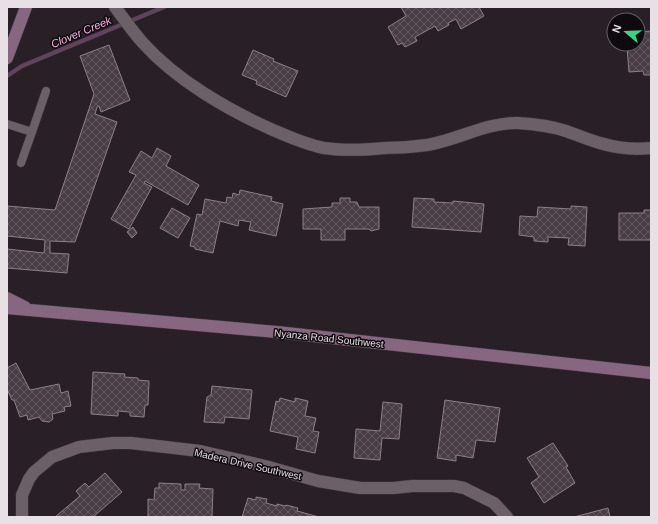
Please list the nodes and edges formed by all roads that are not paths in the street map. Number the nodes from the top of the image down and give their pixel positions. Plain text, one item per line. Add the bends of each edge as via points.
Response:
1 (26, 7) edge
2 (118, 10) edge
3 (8, 52) edge
4 (46, 91) dead end
5 (7, 124) edge
6 (32, 132) junction
7 (651, 148) edge
8 (21, 163) dead end
9 (7, 298) edge
10 (7, 308) edge
11 (32, 310) junction
12 (651, 372) edge
13 (22, 517) edge
14 (507, 517) edge

1 - 3 street
2 - 7 street via 142,42 173,70 226,108 285,135 324,148 361,150 428,145 497,125 518,123 564,130 592,141 623,148
4 - 6 lane
5 - 6 lane
6 - 8 lane
9 - 11 street
10 - 11 street, Nyanza Road Southwest
11 - 12 street, Nyanza Road Southwest via 277,332
13 - 14 street, Madera Drive Southwest via 22,495 29,479 52,457 79,447 131,442 200,451 318,481 360,488 454,486 464,488 494,503

